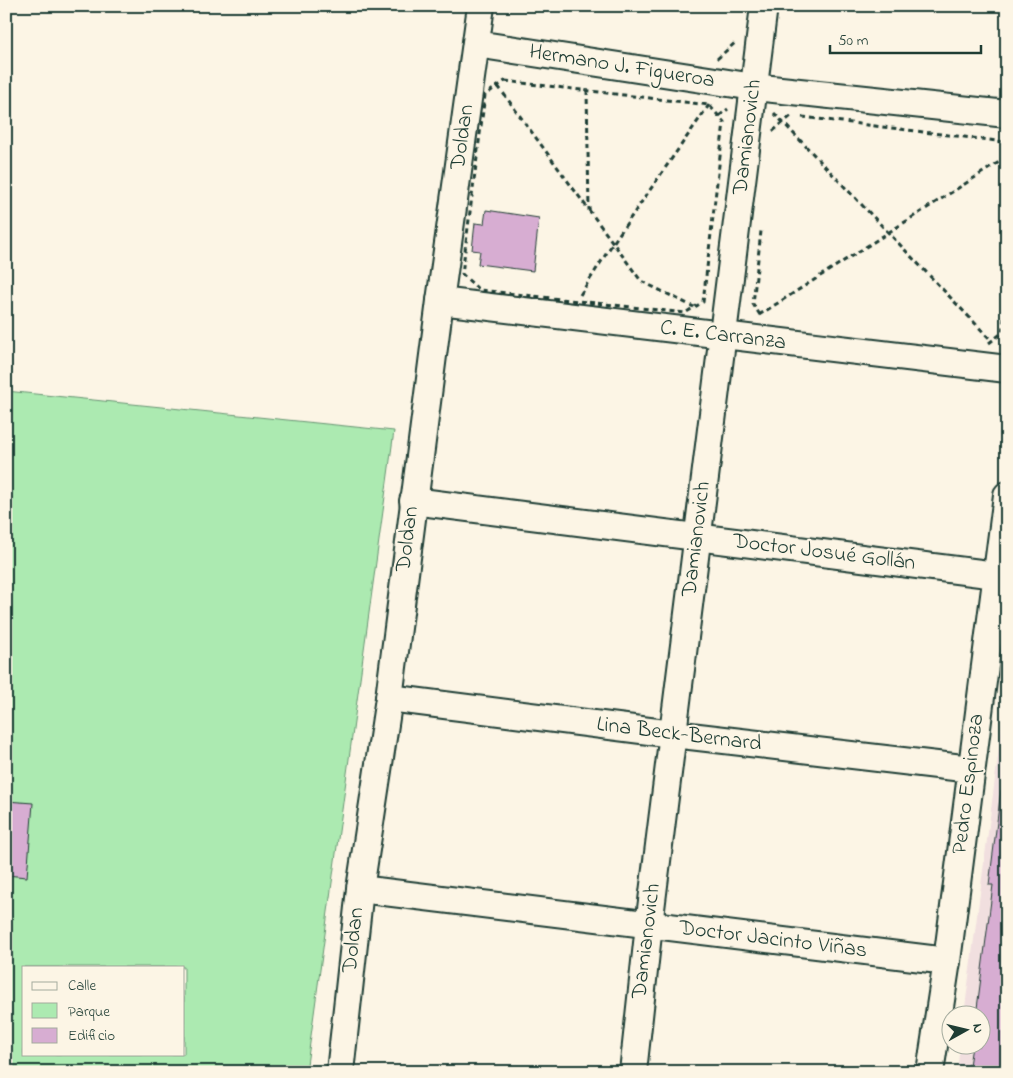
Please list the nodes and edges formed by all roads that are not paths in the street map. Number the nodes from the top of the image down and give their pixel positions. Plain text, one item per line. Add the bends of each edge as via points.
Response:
1 (481, 6) edge
2 (764, 6) edge
3 (476, 44) junction
4 (754, 87) junction
5 (1007, 114) edge
6 (440, 301) junction
7 (723, 336) junction
8 (1007, 369) edge
9 (1007, 495) edge
10 (413, 501) junction
11 (698, 536) junction
12 (996, 575) junction
13 (388, 698) junction
14 (673, 734) junction
15 (971, 769) junction
16 (360, 889) junction
17 (649, 925) junction
18 (947, 961) junction
19 (340, 1072) edge
20 (633, 1072) edge
21 (930, 1072) edge

1 - 3 street, Doldan
2 - 4 street, Damianovich
3 - 4 street, Hermano J. Figueroa
3 - 6 street, Doldan
4 - 5 street, Hermano J. Figueroa
4 - 7 street, Damianovich
6 - 7 street, C. E. Carranza
6 - 10 street, Doldan
7 - 8 street, C. E. Carranza
7 - 11 street, Damianovich
9 - 12 street, Pedro Espinoza
10 - 11 street, Doctor Josué Gollán
10 - 13 street, Doldan
11 - 12 street, Doctor Josué Gollán
11 - 14 street, Damianovich
12 - 15 street, Pedro Espinoza
13 - 14 street, Lina Beck-Bernard
13 - 16 street, Doldan
14 - 15 street, Lina Beck-Bernard
14 - 17 street, Damianovich
15 - 18 street, Pedro Espinoza
16 - 17 street, Doctor Jacinto Viñas
16 - 19 street, Doldan
17 - 18 street, Doctor Jacinto Viñas
17 - 20 street, Damianovich
18 - 21 street, Pedro Espinoza

